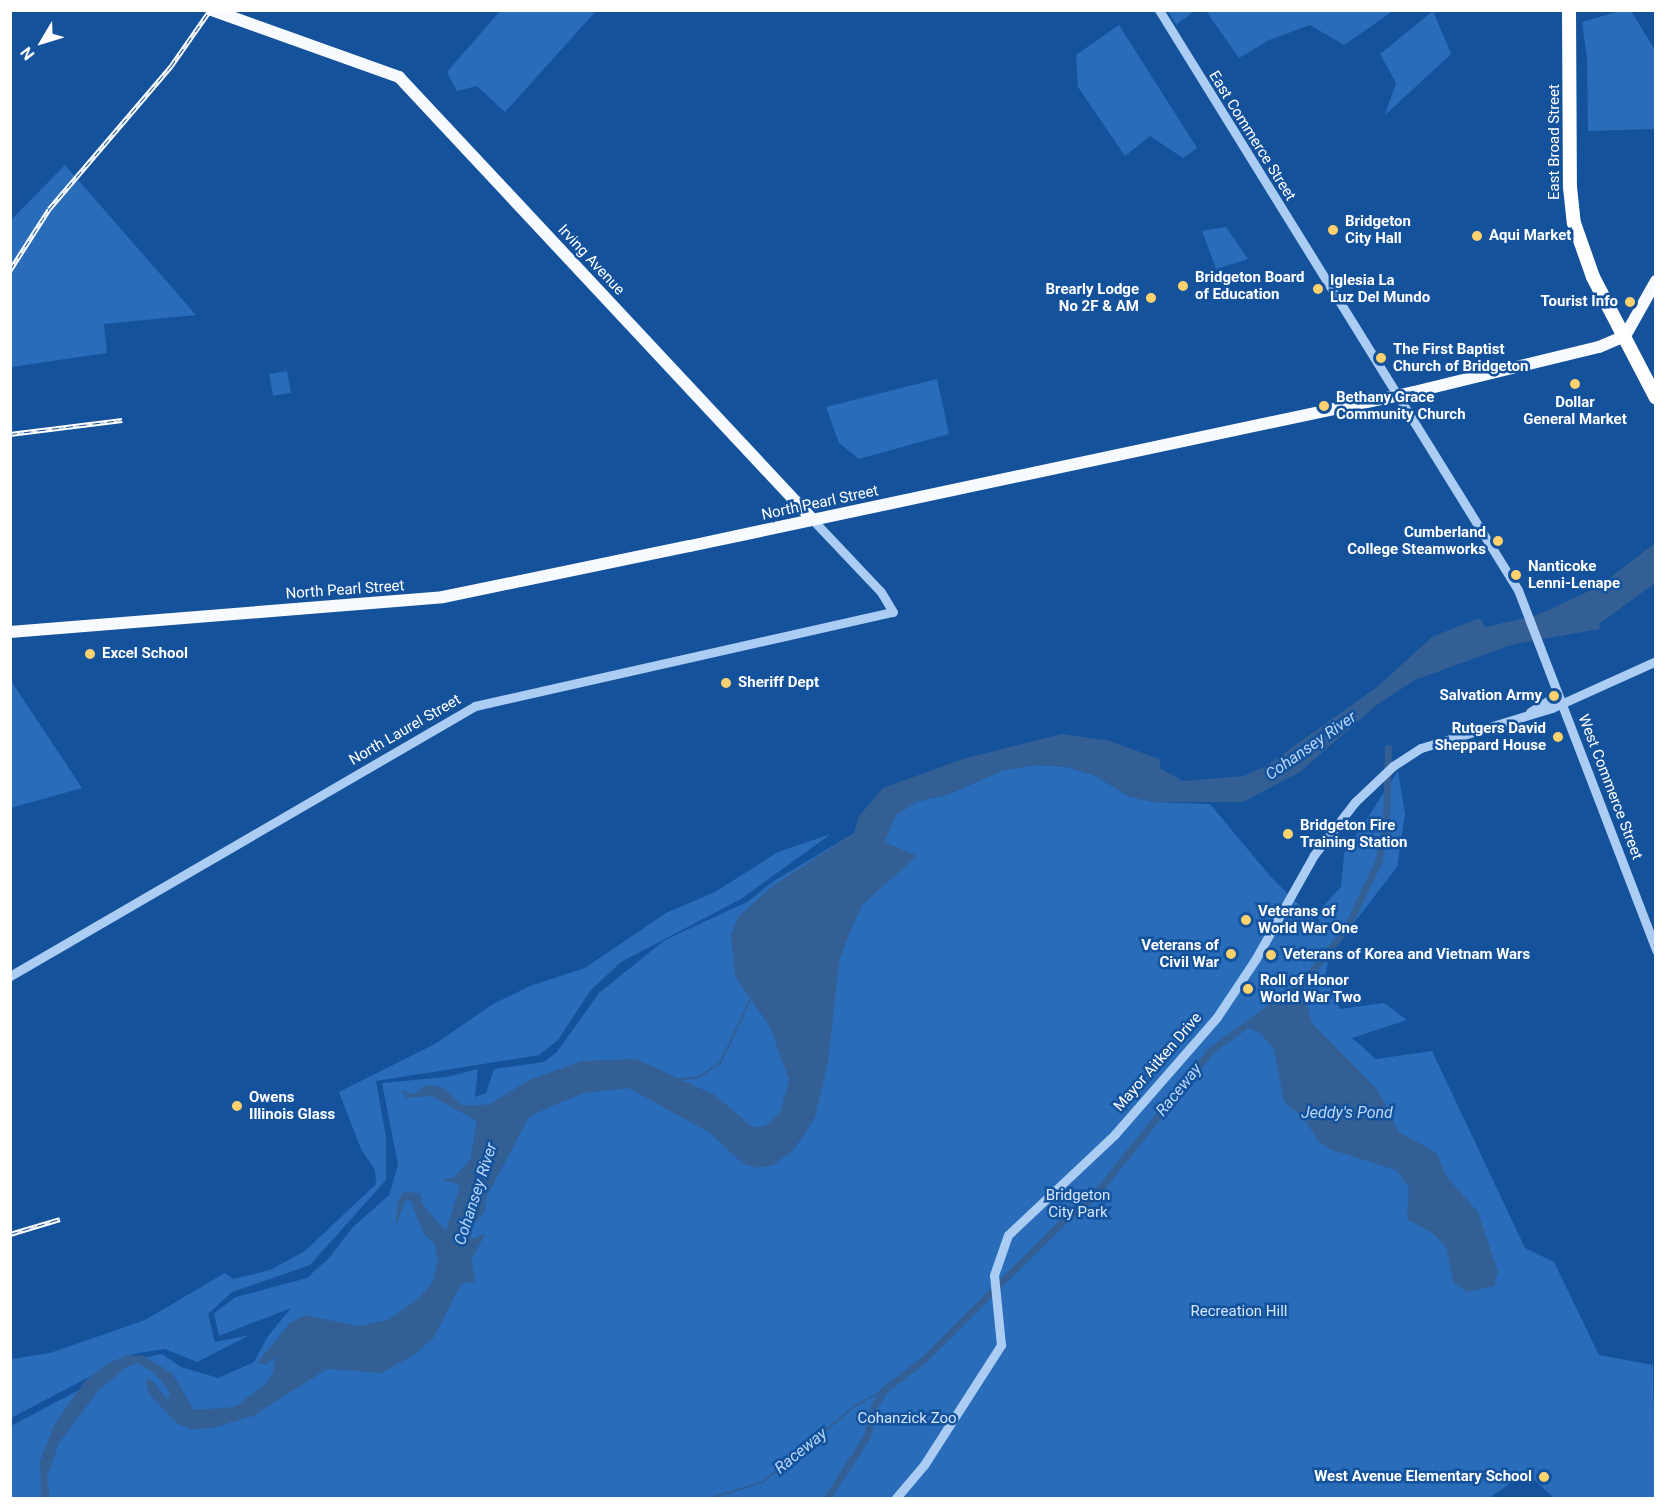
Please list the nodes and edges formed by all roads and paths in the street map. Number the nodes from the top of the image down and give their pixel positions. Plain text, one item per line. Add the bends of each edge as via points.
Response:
1 (212, 10) edge
2 (1159, 10) edge
3 (1569, 10) edge
4 (1656, 281) edge
5 (1624, 336) junction
6 (1395, 396) junction
7 (1656, 398) edge
8 (813, 520) junction
9 (893, 612) joint
10 (10, 632) edge
11 (1656, 661) edge
12 (1561, 702) junction
13 (1656, 950) edge
14 (10, 976) edge
15 (896, 1498) edge

1 - 8 main road, Irving Avenue via 399,77
2 - 6 street, East Commerce Street
3 - 5 highway, East Broad Street via 1572,214 1583,255
4 - 5 main road
5 - 6 main road, North Pearl Street via 1599,347
5 - 7 highway, East Broad Street
6 - 8 main road, North Pearl Street
6 - 12 street, West Commerce Street via 1498,556 1529,613
8 - 9 street, Irving Avenue via 881,592
8 - 10 main road, North Pearl Street via 443,597
9 - 14 street, North Laurel Street via 476,706
11 - 12 street, Mayor Aitken Drive
12 - 13 street, West Commerce Street
12 - 15 street, Mayor Aitken Drive via 1536,714 1530,712 1421,748 1393,766 1355,802 1314,855 1255,960 1217,1017 1115,1134 1012,1229 994,1275 1002,1329 994,1359 924,1465

